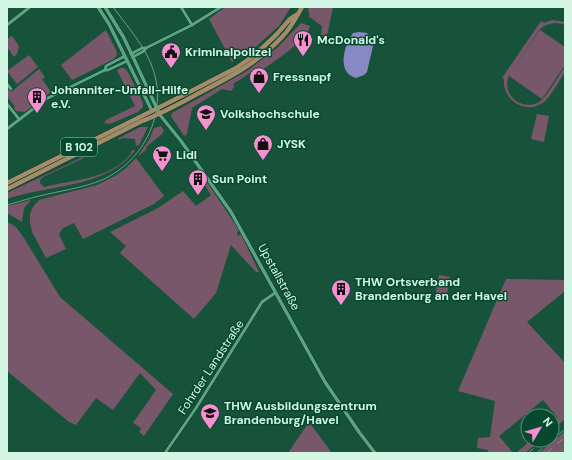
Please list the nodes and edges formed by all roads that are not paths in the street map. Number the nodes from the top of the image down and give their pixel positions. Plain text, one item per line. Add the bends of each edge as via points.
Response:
1 (30, 7) edge
2 (98, 7) edge
3 (105, 7) edge
4 (181, 7) edge
5 (221, 7) edge
6 (302, 7) edge
7 (298, 14) junction
8 (7, 25) edge
9 (192, 25) junction
10 (132, 55) junction
11 (126, 58) junction
12 (7, 84) edge
13 (11, 89) dead end
14 (7, 104) edge
15 (157, 108) junction
16 (152, 110) junction
17 (160, 115) junction
18 (19, 119) junction
19 (7, 129) edge
20 (7, 182) edge
21 (7, 189) edge
22 (276, 293) junction
23 (165, 453) edge
24 (375, 453) edge

1 - 8 street
2 - 11 street
3 - 10 street, Upstallstraße
4 - 9 street
5 - 9 street
6 - 7 main road, B 102
7 - 15 main road, B 102 via 256,54 222,75
7 - 17 main road, B 102 via 292,26 262,56
9 - 10 street
10 - 11 street
10 - 15 street, Upstallstraße
11 - 16 street
11 - 18 street via 108,70 46,99
12 - 13 street
14 - 18 street
15 - 16 main road, B 102
15 - 17 street, Upstallstraße
16 - 17 street, Upstallstraße
16 - 20 main road, B 102
17 - 21 main road, B 102 via 140,122
17 - 22 street, Upstallstraße via 224,203
18 - 19 street
22 - 23 street, Fohrder Landstraße via 262,302
22 - 24 street, Upstallstraße via 325,382

